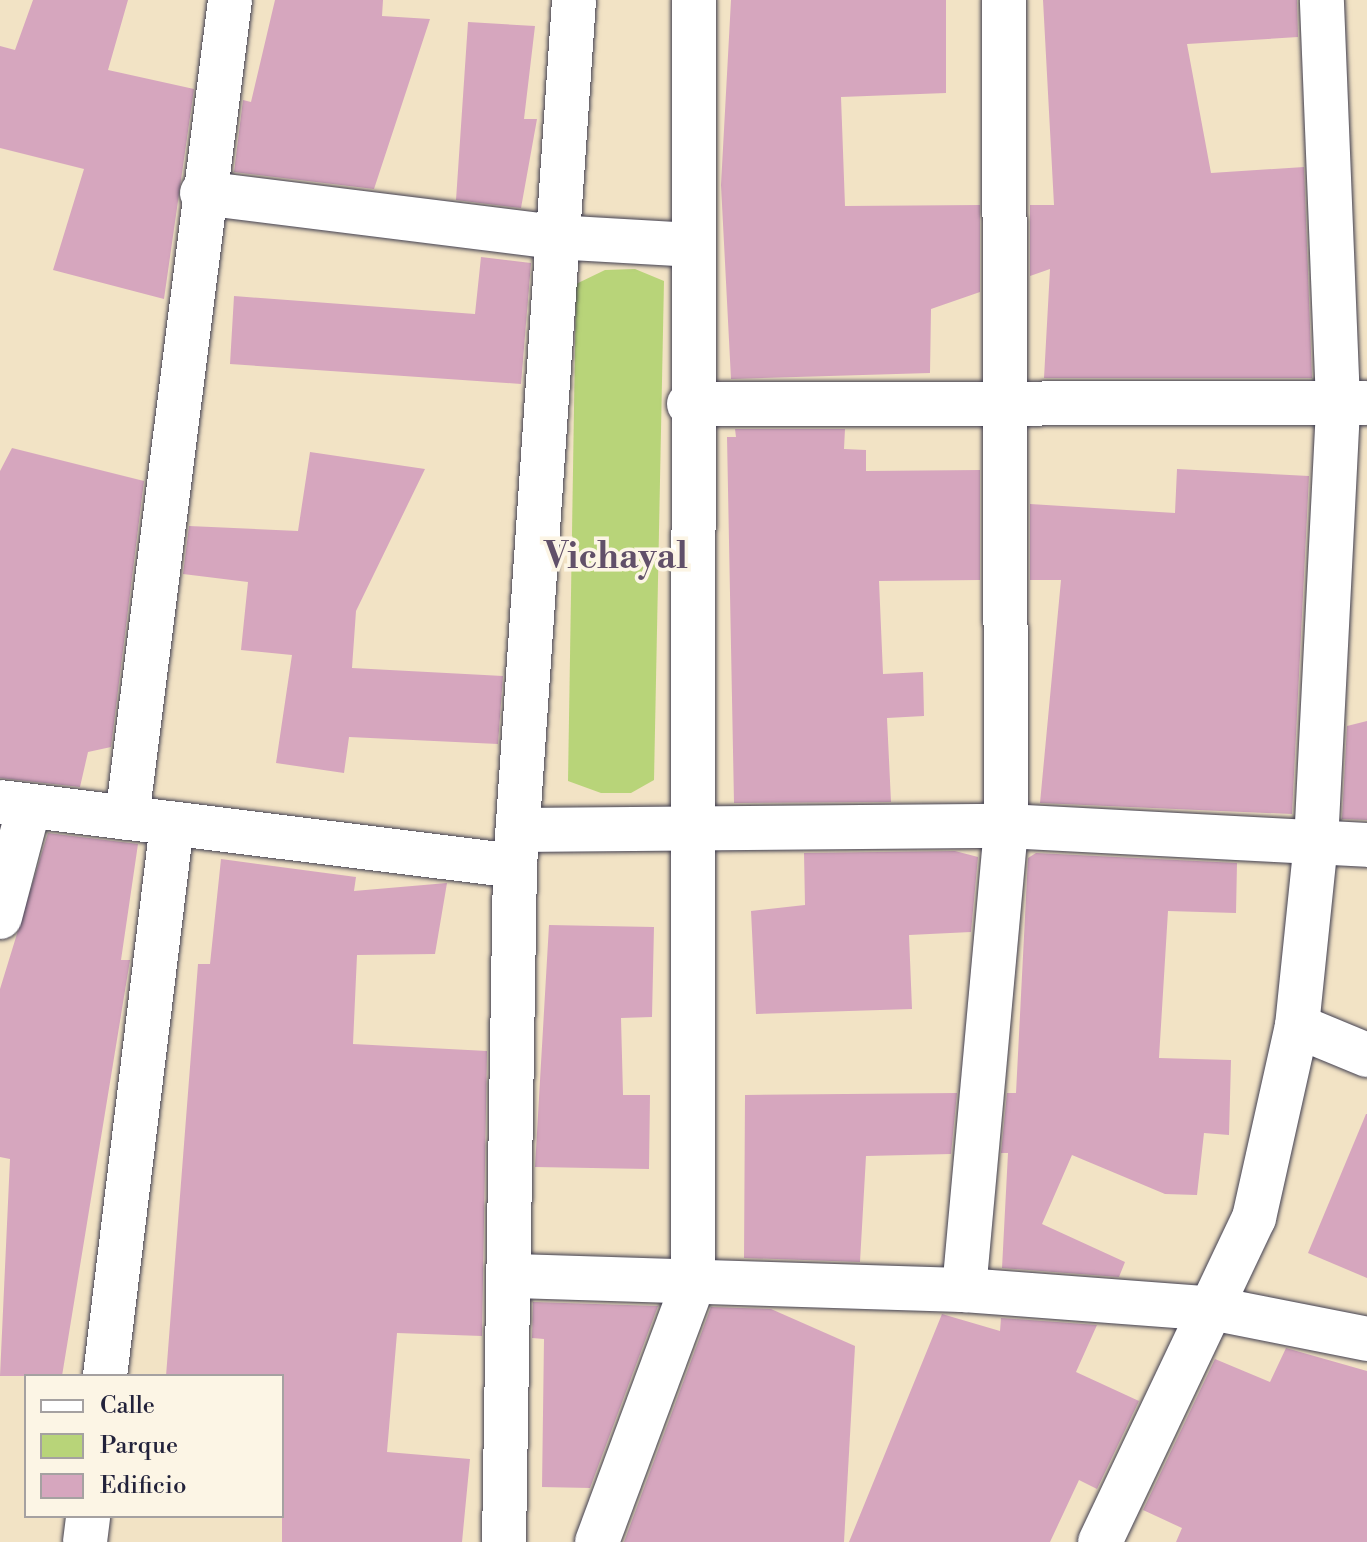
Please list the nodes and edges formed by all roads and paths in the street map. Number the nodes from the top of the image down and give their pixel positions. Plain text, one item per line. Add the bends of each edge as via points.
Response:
1 (230, 0) edge
2 (574, 0) edge
3 (694, 0) edge
4 (1004, 0) edge
5 (1322, 0) edge
6 (202, 193) junction
7 (554, 237) junction
8 (692, 245) junction
9 (1010, 398) junction
10 (1352, 402) edge
11 (689, 404) junction
12 (14, 806) edge
13 (127, 818) junction
14 (172, 824) junction
15 (1006, 826) junction
16 (697, 831) junction
17 (1316, 843) junction
18 (1367, 845) edge
19 (516, 848) junction
20 (0, 917) edge
21 (1297, 1026) junction
22 (1367, 1055) edge
23 (513, 1276) junction
24 (693, 1284) junction
25 (964, 1290) junction
26 (1216, 1309) junction
27 (1367, 1339) edge
28 (105, 1374) edge
29 (88, 1518) edge
30 (85, 1542) edge
31 (504, 1542) edge
32 (597, 1542) edge
33 (1100, 1542) edge

1 - 6 street
2 - 7 street
3 - 8 street
4 - 9 street
5 - 10 street
6 - 7 street
6 - 13 street
7 - 8 street
7 - 19 street
8 - 11 street
9 - 10 street
9 - 11 street
9 - 15 street
10 - 17 street
11 - 16 street
12 - 13 street
12 - 20 street
13 - 14 street
14 - 19 street
14 - 28 street
15 - 16 street
15 - 17 street
15 - 25 street
16 - 19 street
16 - 24 street
17 - 18 street
17 - 21 street
19 - 23 street
21 - 22 street
21 - 26 street via 1254,1218
23 - 24 street
23 - 31 street
24 - 25 street
24 - 32 street
25 - 26 street
26 - 27 street
26 - 33 street
29 - 30 street

